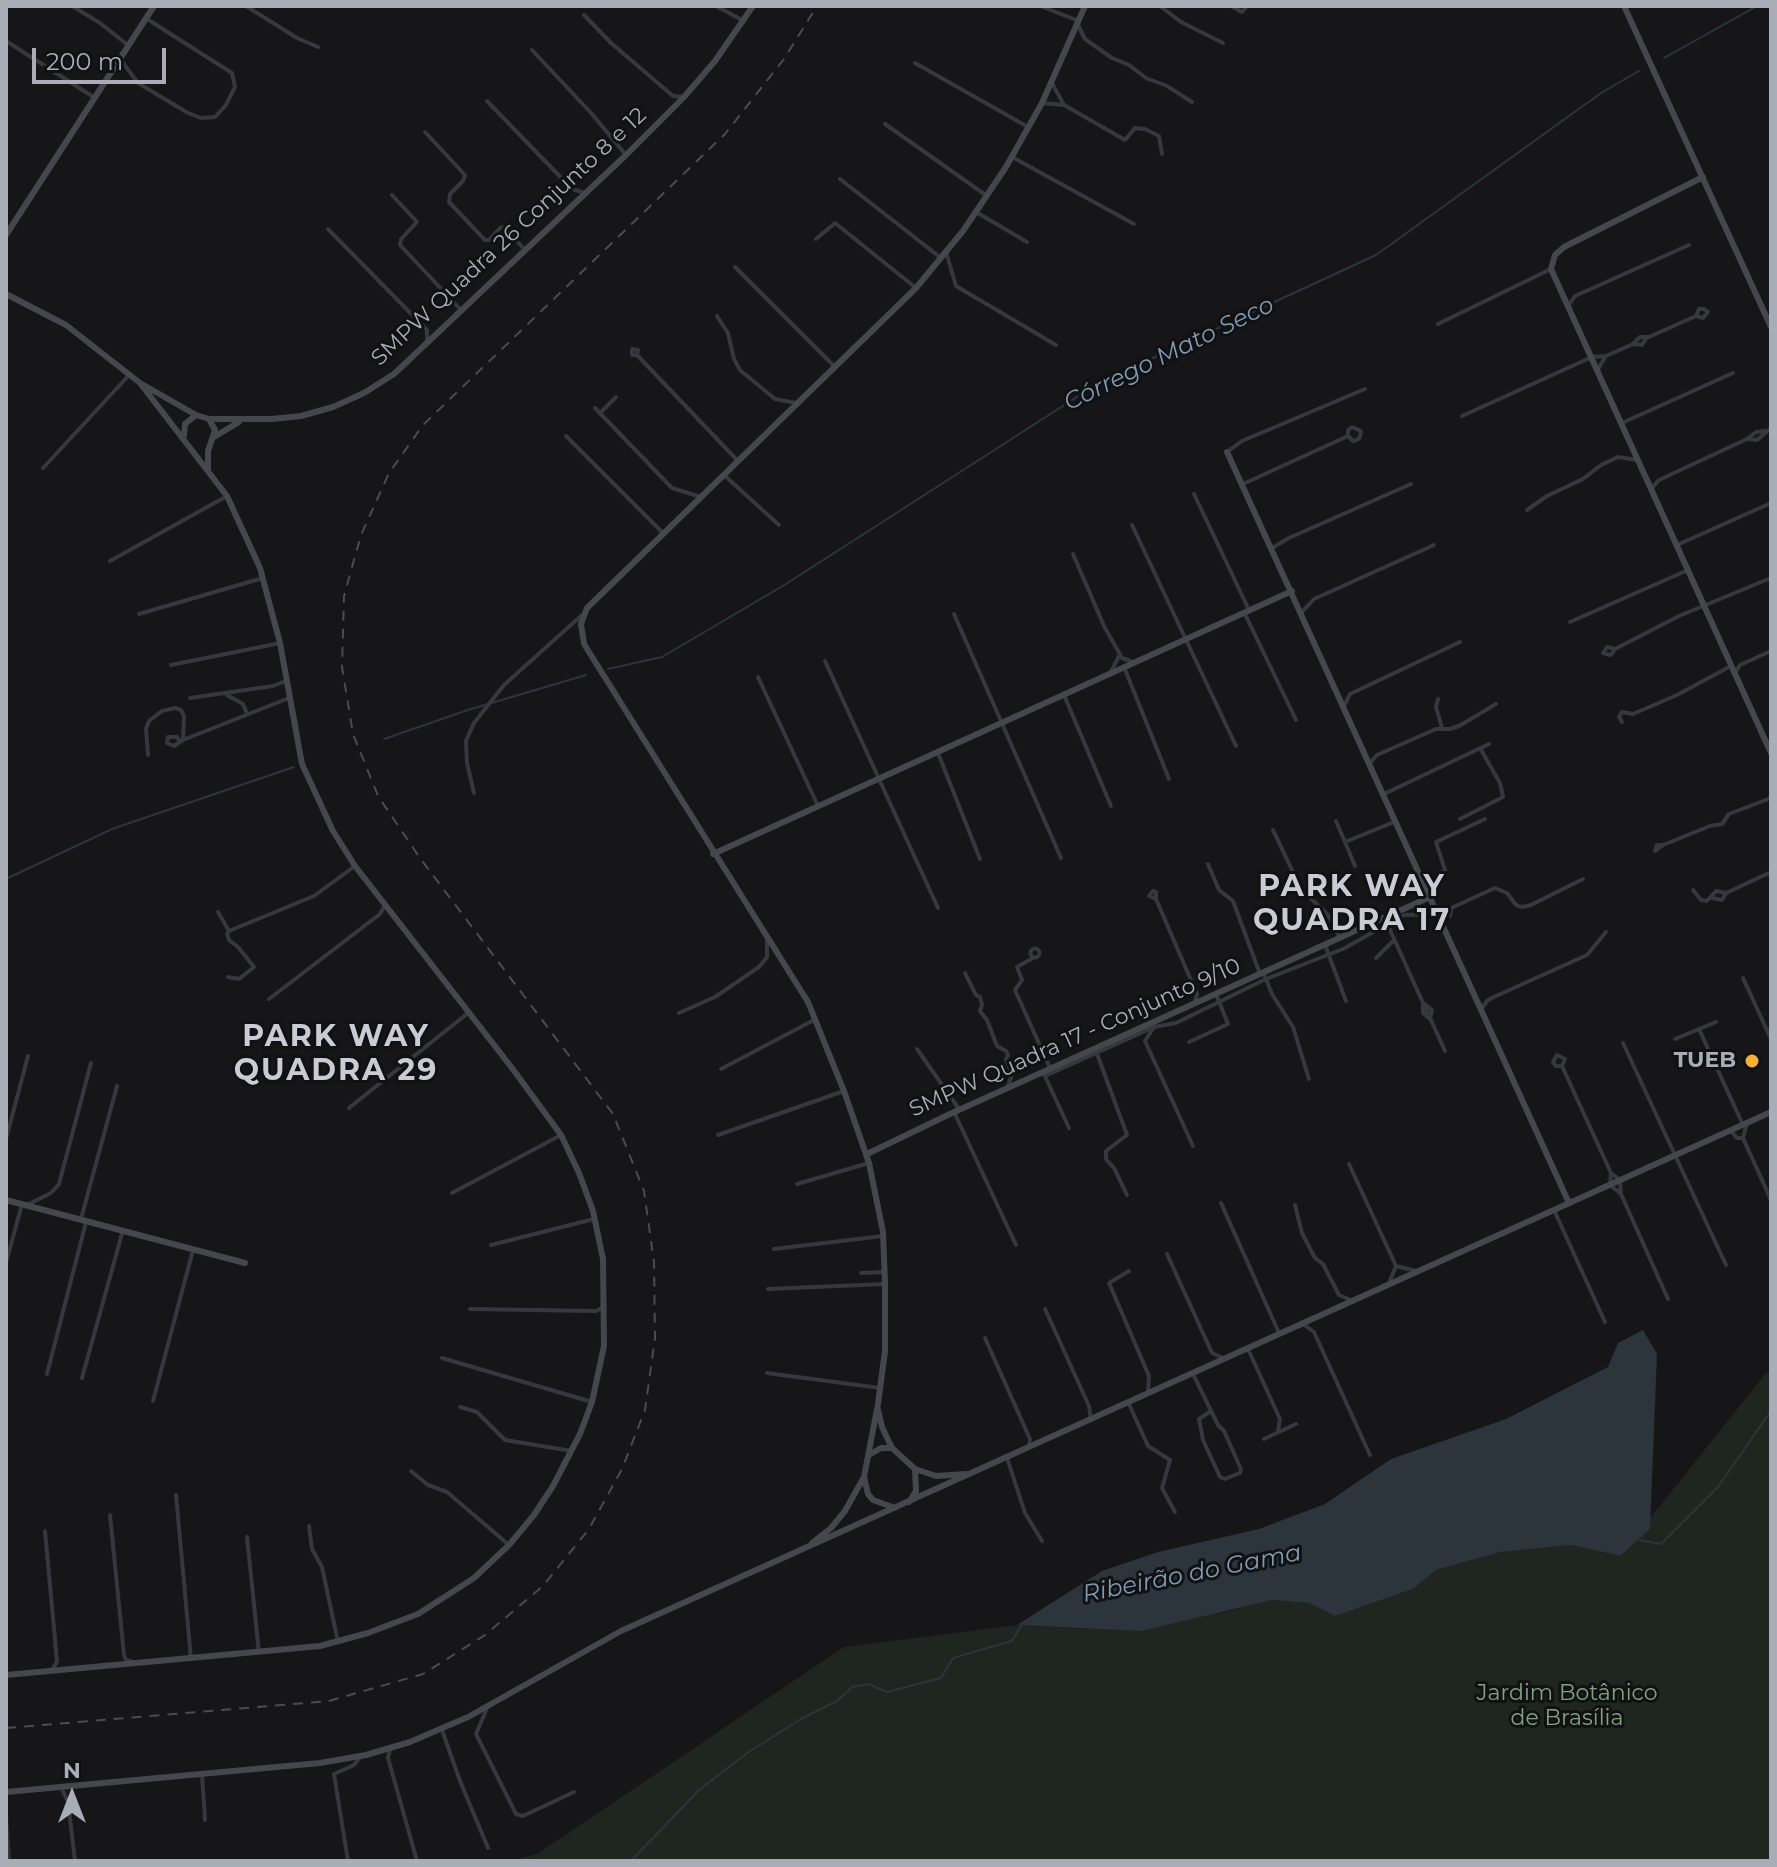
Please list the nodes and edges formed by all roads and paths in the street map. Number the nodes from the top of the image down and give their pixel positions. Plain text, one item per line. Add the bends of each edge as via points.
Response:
1 (72, 6) edge
2 (154, 6) edge
3 (246, 6) edge
4 (716, 6) edge
5 (753, 6) edge
6 (1040, 6) edge
7 (1085, 6) edge
8 (1160, 6) edge
9 (1231, 6) edge
10 (1247, 6) edge
11 (1624, 6) edge
12 (584, 15) dead end
13 (147, 19) junction
14 (743, 21) junction
15 (1078, 23) junction
16 (1072, 38) junction
17 (1085, 39) junction
18 (6, 41) edge
19 (1223, 43) dead end
20 (129, 46) junction
21 (318, 47) dead end
22 (532, 50) dead end
23 (120, 59) junction
24 (915, 63) dead end
25 (1052, 82) junction
26 (673, 96) junction
27 (684, 97) junction
28 (95, 98) junction
29 (487, 101) dead end
30 (1192, 102) dead end
31 (1042, 103) junction
32 (1064, 105) junction
33 (674, 107) junction
34 (885, 124) dead end
35 (1028, 128) junction
36 (425, 132) dead end
37 (1162, 154) dead end
38 (626, 155) junction
39 (1012, 157) junction
40 (1703, 177) junction
41 (840, 179) dead end
42 (572, 189) junction
43 (585, 193) junction
44 (392, 195) dead end
45 (987, 196) junction
46 (573, 205) junction
47 (976, 212) junction
48 (1134, 224) dead end
49 (328, 229) dead end
50 (6, 235) edge
51 (816, 239) dead end
52 (1027, 242) dead end
53 (1689, 245) dead end
54 (526, 250) junction
55 (943, 255) junction
56 (735, 267) dead end
57 (1551, 269) junction
58 (916, 288) junction
59 (6, 294) edge
60 (1564, 296) junction
61 (1575, 296) junction
62 (1569, 305) junction
63 (462, 311) junction
64 (717, 316) dead end
65 (1696, 316) dead end
66 (1438, 324) dead end
67 (1771, 327) edge
68 (427, 330) junction
69 (441, 330) junction
70 (426, 344) junction
71 (1056, 345) dead end
72 (637, 355) dead end
73 (1606, 356) junction
74 (1592, 357) junction
75 (836, 368) junction
76 (1598, 369) junction
77 (1733, 373) dead end
78 (130, 374) junction
79 (140, 383) junction
80 (1365, 389) dead end
81 (616, 397) dead end
82 (799, 403) junction
83 (595, 408) dead end
84 (600, 413) junction
85 (196, 415) junction
86 (1462, 416) dead end
87 (209, 419) junction
88 (243, 420) junction
89 (1622, 423) junction
90 (1768, 430) edge
91 (566, 436) dead end
92 (1348, 436) dead end
93 (213, 440) junction
94 (187, 441) junction
95 (1633, 448) junction
96 (1227, 452) joint
97 (1625, 457) junction
98 (738, 461) junction
99 (1639, 461) junction
100 (43, 468) dead end
101 (208, 471) junction
102 (724, 475) junction
103 (1648, 480) junction
104 (1659, 480) junction
105 (1243, 484) junction
106 (1411, 484) dead end
107 (1652, 488) junction
108 (1194, 494) dead end
109 (227, 496) junction
110 (701, 497) junction
111 (1771, 503) edge
112 (1527, 510) dead end
113 (779, 525) dead end
114 (1132, 525) dead end
115 (664, 534) junction
116 (1434, 545) dead end
117 (1677, 545) junction
118 (1272, 548) junction
119 (1073, 554) dead end
120 (110, 561) dead end
121 (1688, 570) junction
122 (263, 578) junction
123 (1771, 578) edge
124 (1292, 591) junction
125 (1297, 599) junction
126 (1314, 599) junction
127 (1704, 605) junction
128 (1246, 611) junction
129 (1302, 612) junction
130 (139, 614) dead end
131 (954, 614) dead end
132 (582, 615) junction
133 (1570, 622) dead end
134 (1185, 639) junction
135 (1460, 642) dead end
136 (280, 643) junction
137 (1615, 649) dead end
138 (1771, 651) edge
139 (1120, 654) junction
140 (825, 661) dead end
141 (1133, 662) junction
142 (171, 665) dead end
143 (1740, 665) junction
144 (1124, 667) junction
145 (1732, 667) junction
146 (1111, 672) junction
147 (758, 677) dead end
148 (286, 681) junction
149 (1338, 691) junction
150 (225, 694) junction
151 (1350, 694) junction
152 (1064, 695) junction
153 (190, 698) dead end
154 (289, 698) junction
155 (1438, 699) dead end
156 (1496, 704) dead end
157 (1344, 706) junction
158 (997, 709) junction
159 (247, 714) junction
160 (1633, 714) dead end
161 (1296, 720) dead end
162 (1003, 723) junction
163 (993, 728) junction
164 (1442, 728) junction
165 (1489, 744) dead end
166 (1236, 746) dead end
167 (1480, 748) junction
168 (938, 752) junction
169 (1771, 753) edge
170 (148, 755) dead end
171 (1367, 755) junction
172 (1377, 755) junction
173 (1370, 763) junction
174 (879, 778) junction
175 (1169, 779) dead end
176 (474, 793) dead end
177 (1384, 794) junction
178 (1771, 798) edge
179 (818, 806) junction
180 (1111, 806) dead end
181 (1460, 819) dead end
182 (1485, 819) dead end
183 (1336, 821) dead end
184 (1396, 821) junction
185 (1273, 830) dead end
186 (1345, 842) junction
187 (1663, 845) dead end
188 (713, 854) junction
189 (1061, 858) dead end
190 (980, 859) dead end
191 (1208, 864) dead end
192 (355, 866) junction
193 (1355, 866) dead end
194 (1771, 872) edge
195 (1583, 879) dead end
196 (1426, 888) junction
197 (1693, 890) dead end
198 (1430, 897) junction
199 (1156, 899) dead end
200 (385, 905) junction
201 (938, 908) dead end
202 (218, 912) dead end
203 (391, 913) junction
204 (1440, 913) junction
205 (380, 914) junction
206 (1386, 921) junction
207 (229, 931) junction
208 (1606, 932) dead end
209 (1340, 938) junction
210 (1394, 939) junction
211 (767, 940) junction
212 (1325, 945) junction
213 (1328, 955) junction
214 (767, 957) junction
215 (779, 957) junction
216 (1033, 958) dead end
217 (1376, 958) dead end
218 (965, 973) dead end
219 (1263, 975) junction
220 (228, 977) dead end
221 (1743, 978) dead end
222 (1197, 994) junction
223 (1218, 998) junction
224 (1477, 998) junction
225 (269, 999) dead end
226 (1207, 999) junction
227 (1488, 1000) junction
228 (1346, 1001) dead end
229 (1195, 1004) junction
230 (1481, 1009) junction
231 (468, 1013) junction
232 (679, 1013) dead end
233 (817, 1019) junction
234 (1716, 1022) dead end
235 (1156, 1024) junction
236 (1699, 1029) junction
237 (1121, 1037) junction
238 (1130, 1038) junction
239 (1675, 1039) dead end
240 (1771, 1039) edge
241 (1145, 1041) junction
242 (1189, 1042) dead end
243 (1623, 1043) dead end
244 (917, 1049) dead end
245 (1096, 1051) junction
246 (1445, 1051) dead end
247 (28, 1056) dead end
248 (91, 1063) dead end
249 (1052, 1065) junction
250 (1562, 1066) dead end
251 (721, 1069) dead end
252 (1012, 1074) junction
253 (1044, 1074) junction
254 (1026, 1079) junction
255 (1309, 1079) dead end
256 (117, 1086) dead end
257 (1007, 1088) junction
258 (844, 1091) junction
259 (953, 1103) junction
260 (349, 1108) dead end
261 (954, 1112) junction
262 (1771, 1112) edge
263 (1745, 1124) junction
264 (1069, 1128) dead end
265 (1731, 1131) junction
266 (561, 1135) junction
267 (718, 1135) dead end
268 (1743, 1138) junction
269 (6, 1139) edge
270 (1193, 1146) dead end
271 (867, 1154) junction
272 (1677, 1155) junction
273 (869, 1163) junction
274 (1349, 1164) dead end
275 (1611, 1173) junction
276 (1620, 1180) junction
277 (797, 1184) dead end
278 (1610, 1185) junction
279 (452, 1193) dead end
280 (1621, 1194) junction
281 (1127, 1195) dead end
282 (6, 1200) edge
283 (1771, 1200) edge
284 (1221, 1203) dead end
285 (1569, 1203) junction
286 (24, 1204) junction
287 (1295, 1205) dead end
288 (1554, 1210) junction
289 (594, 1219) junction
290 (84, 1220) junction
291 (123, 1230) junction
292 (883, 1236) junction
293 (491, 1245) dead end
294 (1016, 1245) dead end
295 (774, 1249) dead end
296 (193, 1250) junction
297 (1167, 1254) dead end
298 (6, 1263) edge
299 (245, 1263) dead end
300 (1726, 1265) dead end
301 (1396, 1266) junction
302 (1129, 1271) dead end
303 (1418, 1271) junction
304 (885, 1272) junction
305 (861, 1273) dead end
306 (885, 1284) junction
307 (1388, 1285) junction
308 (768, 1289) dead end
309 (1335, 1290) junction
310 (1668, 1299) dead end
311 (1353, 1301) junction
312 (604, 1306) junction
313 (470, 1309) dead end
314 (1045, 1309) dead end
315 (596, 1311) junction
316 (1333, 1311) junction
317 (604, 1317) junction
318 (1315, 1319) junction
319 (1605, 1322) dead end
320 (1303, 1324) junction
321 (1314, 1332) junction
322 (1280, 1335) junction
323 (985, 1338) dead end
324 (1248, 1349) junction
325 (1212, 1353) junction
326 (442, 1358) dead end
327 (1225, 1359) junction
328 (1207, 1367) junction
329 (767, 1373) dead end
330 (47, 1374) dead end
331 (1193, 1374) junction
332 (1149, 1376) junction
333 (82, 1378) dead end
334 (1163, 1387) junction
335 (880, 1388) junction
336 (1148, 1393) junction
337 (153, 1401) dead end
338 (592, 1402) junction
339 (1128, 1402) junction
340 (878, 1404) junction
341 (1089, 1406) junction
342 (460, 1407) dead end
343 (1211, 1411) junction
344 (1101, 1415) junction
345 (1280, 1419) junction
346 (1091, 1420) junction
347 (1278, 1431) junction
348 (1030, 1439) junction
349 (1264, 1439) dead end
350 (1039, 1443) junction
351 (892, 1448) junction
352 (1029, 1448) junction
353 (572, 1451) junction
354 (1370, 1455) dead end
355 (868, 1456) junction
356 (1007, 1458) junction
357 (915, 1469) junction
358 (411, 1471) dead end
359 (977, 1471) junction
360 (864, 1477) junction
361 (176, 1495) dead end
362 (909, 1502) junction
363 (895, 1508) junction
364 (1175, 1512) dead end
365 (110, 1515) dead end
366 (309, 1526) dead end
367 (45, 1531) dead end
368 (247, 1537) dead end
369 (1042, 1541) dead end
370 (509, 1545) junction
371 (806, 1548) junction
372 (338, 1642) junction
373 (259, 1653) junction
374 (191, 1659) junction
375 (57, 1661) junction
376 (140, 1663) junction
377 (64, 1670) junction
378 (52, 1671) junction
379 (6, 1675) edge
380 (489, 1706) junction
381 (442, 1730) junction
382 (390, 1749) junction
383 (380, 1752) junction
384 (360, 1757) junction
385 (388, 1758) junction
386 (202, 1775) junction
387 (79, 1786) junction
388 (61, 1787) junction
389 (6, 1792) edge
390 (574, 1792) dead end
391 (68, 1802) junction
392 (6, 1816) edge
393 (205, 1820) dead end
394 (488, 1848) dead end
395 (9, 1861) edge
396 (75, 1861) edge
397 (348, 1861) edge
398 (417, 1861) edge

1 - 20 street
2 - 13 street
3 - 21 street
4 - 14 street
5 - 14 street, SMPW Quadra 26 Conjunto 8 e 12
6 - 15 street
7 - 15 street
8 - 19 street
9 - 10 street via 1242,12
11 - 40 street
12 - 26 street
13 - 20 street
13 - 23 street via 232,73 235,87 226,105 215,117 188,113 136,82
14 - 27 street, SMPW Quadra 26 Conjunto 8 e 12
15 - 16 street
15 - 17 street
16 - 17 street
16 - 25 street
17 - 30 street
18 - 28 street
20 - 23 street
22 - 38 street
23 - 28 street
24 - 35 street
25 - 31 street
25 - 32 street
26 - 27 street
26 - 33 street
27 - 33 street, SMPW Quadra 26 Conjunto 8 e 12
28 - 50 street
29 - 42 street
31 - 32 street
31 - 35 street
32 - 37 street via 1125,140 1135,128 1145,129 1159,136
33 - 38 street, SMPW Quadra 26 Conjunto 8 e 12
34 - 45 street
35 - 39 street
36 - 54 street via 465,175 449,202 485,240 504,227
38 - 43 street, SMPW Quadra 26 Conjunto 8 e 12
39 - 45 street
39 - 48 street
40 - 57 street via 1564,247
40 - 67 street
41 - 55 street
42 - 43 street
42 - 46 street
43 - 46 street, SMPW Quadra 26 Conjunto 8 e 12
44 - 63 street via 417,222 400,245
45 - 47 street
46 - 54 street, SMPW Quadra 26 Conjunto 8 e 12
47 - 52 street
47 - 55 street
49 - 68 street
51 - 58 street via 835,223
53 - 61 street
54 - 63 street, SMPW Quadra 26 Conjunto 8 e 12
55 - 58 street
55 - 71 street via 956,286
56 - 75 street
57 - 60 street
57 - 66 street
58 - 75 street
59 - 78 street via 66,325
60 - 61 street
60 - 62 street
61 - 62 street
62 - 74 street
63 - 69 street, SMPW Quadra 26 Conjunto 8 e 12
64 - 82 street via 740,370 775,399
65 - 73 street
68 - 69 street
68 - 70 street
69 - 70 street, SMPW Quadra 26 Conjunto 8 e 12
70 - 88 street, SMPW Quadra 26 Conjunto 8 e 12 via 394,374 333,407 301,416
72 - 98 street
73 - 74 street
73 - 76 street
74 - 76 street
74 - 86 street
75 - 82 street
76 - 89 street
77 - 89 street
78 - 79 street
78 - 100 street
79 - 85 street
79 - 94 street
80 - 96 street
81 - 84 street
82 - 98 street
83 - 84 street
84 - 110 street via 672,488
85 - 87 street
85 - 94 street via 185,424
87 - 88 street, SMPW Quadra 26 Conjunto 8 e 12
87 - 93 street
88 - 93 street, SMPW Quadra 26 Conjunto 8 e 12
89 - 95 street
90 - 104 street via 1757,440 1747,439
91 - 115 street
92 - 105 street
93 - 94 street via 200,447
93 - 101 street
94 - 101 street
95 - 97 street
95 - 99 street
96 - 105 street
97 - 99 street
97 - 112 street via 1601,465
98 - 102 street
99 - 103 street
101 - 109 street
102 - 110 street
102 - 113 street
103 - 104 street
103 - 107 street
104 - 107 street
105 - 118 street
106 - 118 street
107 - 117 street
108 - 128 street
109 - 120 street
109 - 122 street
110 - 115 street
111 - 117 street
114 - 134 street
115 - 132 street
116 - 126 street
117 - 121 street
118 - 124 street
119 - 139 street
121 - 127 street
121 - 133 street
122 - 130 street
122 - 136 street
123 - 127 street
124 - 125 street
124 - 128 street
125 - 126 street
125 - 129 street
126 - 129 street
127 - 137 street
127 - 145 street
128 - 134 street
128 - 161 street
129 - 149 street
131 - 158 street
132 - 176 street via 504,685 474,723 466,741
132 - 188 street via 584,644
134 - 141 street
134 - 166 street
135 - 151 street
136 - 142 street
136 - 148 street
138 - 143 street
139 - 141 street
139 - 146 street
140 - 174 street
141 - 144 street
143 - 145 street
143 - 145 street
144 - 146 street
144 - 175 street
145 - 160 street
145 - 169 street
146 - 152 street
147 - 179 street
148 - 150 street
148 - 154 street
149 - 151 street
149 - 157 street
150 - 153 street
150 - 159 street via 237,699
151 - 157 street
152 - 162 street
152 - 180 street
154 - 159 street
154 - 192 street via 302,764
155 - 164 street
156 - 164 street via 1459,726
157 - 171 street
158 - 162 street
158 - 163 street
159 - 170 street via 182,741 181,710 162,711 146,729
162 - 163 street
162 - 189 street
163 - 168 street
164 - 172 street
165 - 167 street
167 - 177 street
167 - 181 street via 1503,797
168 - 174 street
168 - 190 street
171 - 172 street
171 - 173 street
172 - 173 street
173 - 177 street
174 - 179 street
174 - 201 street
177 - 184 street
178 - 187 street via 1729,814 1722,824
179 - 188 street
182 - 196 street via 1436,842 1445,870
183 - 186 street
184 - 186 street
184 - 196 street
185 - 209 street via 1305,894 1328,915
186 - 193 street
188 - 211 street
191 - 219 street via 1219,890 1233,901
192 - 200 street
192 - 207 street via 314,896
194 - 197 street via 1726,893 1716,891 1712,898 1703,900
195 - 204 street via 1531,905 1516,905 1495,888 1451,908 1450,916
196 - 198 street
198 - 204 street
198 - 206 street, SMPW Quadra 17 - Conjunto 9/10
199 - 222 street
200 - 203 street
200 - 205 street
202 - 207 street
203 - 205 street
203 - 231 street
204 - 206 street
204 - 224 street
205 - 225 street
206 - 209 street, SMPW Quadra 17 - Conjunto 9/10
206 - 210 street
206 - 213 street
207 - 220 street via 229,940 254,968 239,979
208 - 227 street via 1587,955
209 - 212 street, SMPW Quadra 17 - Conjunto 9/10
210 - 217 street
210 - 246 street via 1423,1013
211 - 214 street
211 - 215 street
212 - 213 street
212 - 219 street, SMPW Quadra 17 - Conjunto 9/10
213 - 219 street
213 - 228 street
214 - 215 street
214 - 232 street via 715,997
215 - 233 street
216 - 249 street via 1017,967 1022,980 1015,990
218 - 252 street via 980,997 980,1011 997,1046 1006,1051
219 - 223 street, SMPW Quadra 17 - Conjunto 9/10
219 - 255 street via 1293,1027
221 - 240 street
222 - 226 street
222 - 229 street
223 - 226 street, SMPW Quadra 17 - Conjunto 9/10
223 - 235 street via 1176,1023
223 - 242 street via 1228,1024
224 - 227 street
224 - 230 street
226 - 229 street, SMPW Quadra 17 - Conjunto 9/10
227 - 230 street
229 - 235 street, SMPW Quadra 17 - Conjunto 9/10
230 - 285 street
231 - 260 street
231 - 266 street
233 - 251 street
233 - 258 street
234 - 236 street
235 - 237 street, SMPW Quadra 17 - Conjunto 9/10
235 - 238 street
235 - 241 street
236 - 239 street
236 - 263 street
237 - 238 street
237 - 245 street, SMPW Quadra 17 - Conjunto 9/10
238 - 241 street
238 - 245 street
241 - 270 street
243 - 272 street
244 - 259 street
245 - 249 street, SMPW Quadra 17 - Conjunto 9/10
245 - 253 street
245 - 281 street via 1127,1135 1106,1151 1106,1159
247 - 269 street
248 - 286 street via 59,1184
249 - 253 street, SMPW Quadra 17 - Conjunto 9/10
250 - 275 street
252 - 254 street
252 - 257 street
253 - 254 street, SMPW Quadra 17 - Conjunto 9/10
253 - 264 street
254 - 257 street, SMPW Quadra 17 - Conjunto 9/10
256 - 290 street
257 - 261 street, SMPW Quadra 17 - Conjunto 9/10
258 - 267 street
258 - 271 street
259 - 261 street
259 - 261 street
261 - 271 street, SMPW Quadra 17 - Conjunto 9/10
261 - 294 street
262 - 263 street
263 - 265 street
263 - 268 street
265 - 268 street
265 - 272 street
266 - 279 street
266 - 289 street
268 - 283 street
271 - 273 street
272 - 276 street
272 - 300 street
273 - 277 street
273 - 292 street
274 - 301 street
275 - 276 street
275 - 278 street
276 - 278 street
276 - 280 street
278 - 280 street
278 - 285 street
280 - 310 street
282 - 286 street
284 - 322 street
285 - 288 street
286 - 290 street
286 - 298 street
287 - 309 street via 1302,1233
288 - 303 street
288 - 319 street
289 - 293 street
289 - 312 street via 603,1259
290 - 291 street
290 - 330 street
291 - 296 street
291 - 333 street
292 - 295 street
292 - 304 street
296 - 299 street
296 - 337 street
297 - 325 street
301 - 303 street
301 - 307 street
302 - 332 street via 1109,1283
303 - 307 street
304 - 305 street
304 - 306 street
306 - 308 street
306 - 335 street
307 - 311 street
309 - 311 street
309 - 316 street
311 - 316 street
312 - 315 street
312 - 317 street
313 - 315 street
314 - 341 street
315 - 317 street
316 - 318 street
317 - 338 street via 604,1346
318 - 320 street
318 - 321 street
320 - 321 street
320 - 322 street
321 - 354 street
322 - 324 street
323 - 348 street
324 - 327 street
324 - 345 street
325 - 327 street
325 - 328 street
326 - 338 street
327 - 328 street
328 - 331 street
329 - 335 street
331 - 334 street
331 - 343 street
332 - 334 street
332 - 336 street
334 - 336 street
335 - 340 street
336 - 339 street
338 - 353 street
339 - 344 street
339 - 364 street via 1148,1446 1170,1460 1162,1488
340 - 351 street
340 - 355 street
341 - 344 street
341 - 346 street
342 - 353 street via 477,1412 505,1440
343 - 343 street via 1241,1469 1225,1479 1203,1440 1199,1419
344 - 346 street
345 - 347 street
345 - 347 street via 1294,1425
346 - 350 street
347 - 349 street
348 - 350 street
348 - 352 street
350 - 352 street
351 - 355 street
351 - 357 street
352 - 356 street
353 - 370 street via 534,1515
355 - 360 street
356 - 359 street
356 - 369 street via 1025,1513
357 - 359 street via 936,1476
357 - 362 street via 916,1491
358 - 370 street via 447,1492
359 - 362 street
360 - 363 street via 873,1500
360 - 371 street via 839,1520
361 - 374 street
362 - 363 street
363 - 371 street
365 - 376 street via 124,1655
366 - 372 street
367 - 375 street
368 - 373 street
370 - 372 street via 444,1599 394,1624
371 - 380 street via 607,1638
372 - 373 street
373 - 374 street
374 - 376 street
375 - 377 street
375 - 378 street
376 - 377 street
377 - 378 street
378 - 379 street
380 - 381 street
380 - 390 street via 476,1734 516,1814 523,1816
381 - 382 street
381 - 394 street
382 - 383 street
382 - 385 street
383 - 384 street
383 - 385 street
384 - 386 street
384 - 397 street via 334,1774
385 - 398 street
386 - 387 street
386 - 393 street
387 - 388 street
387 - 391 street
388 - 389 street
388 - 391 street
391 - 396 street
392 - 395 street

